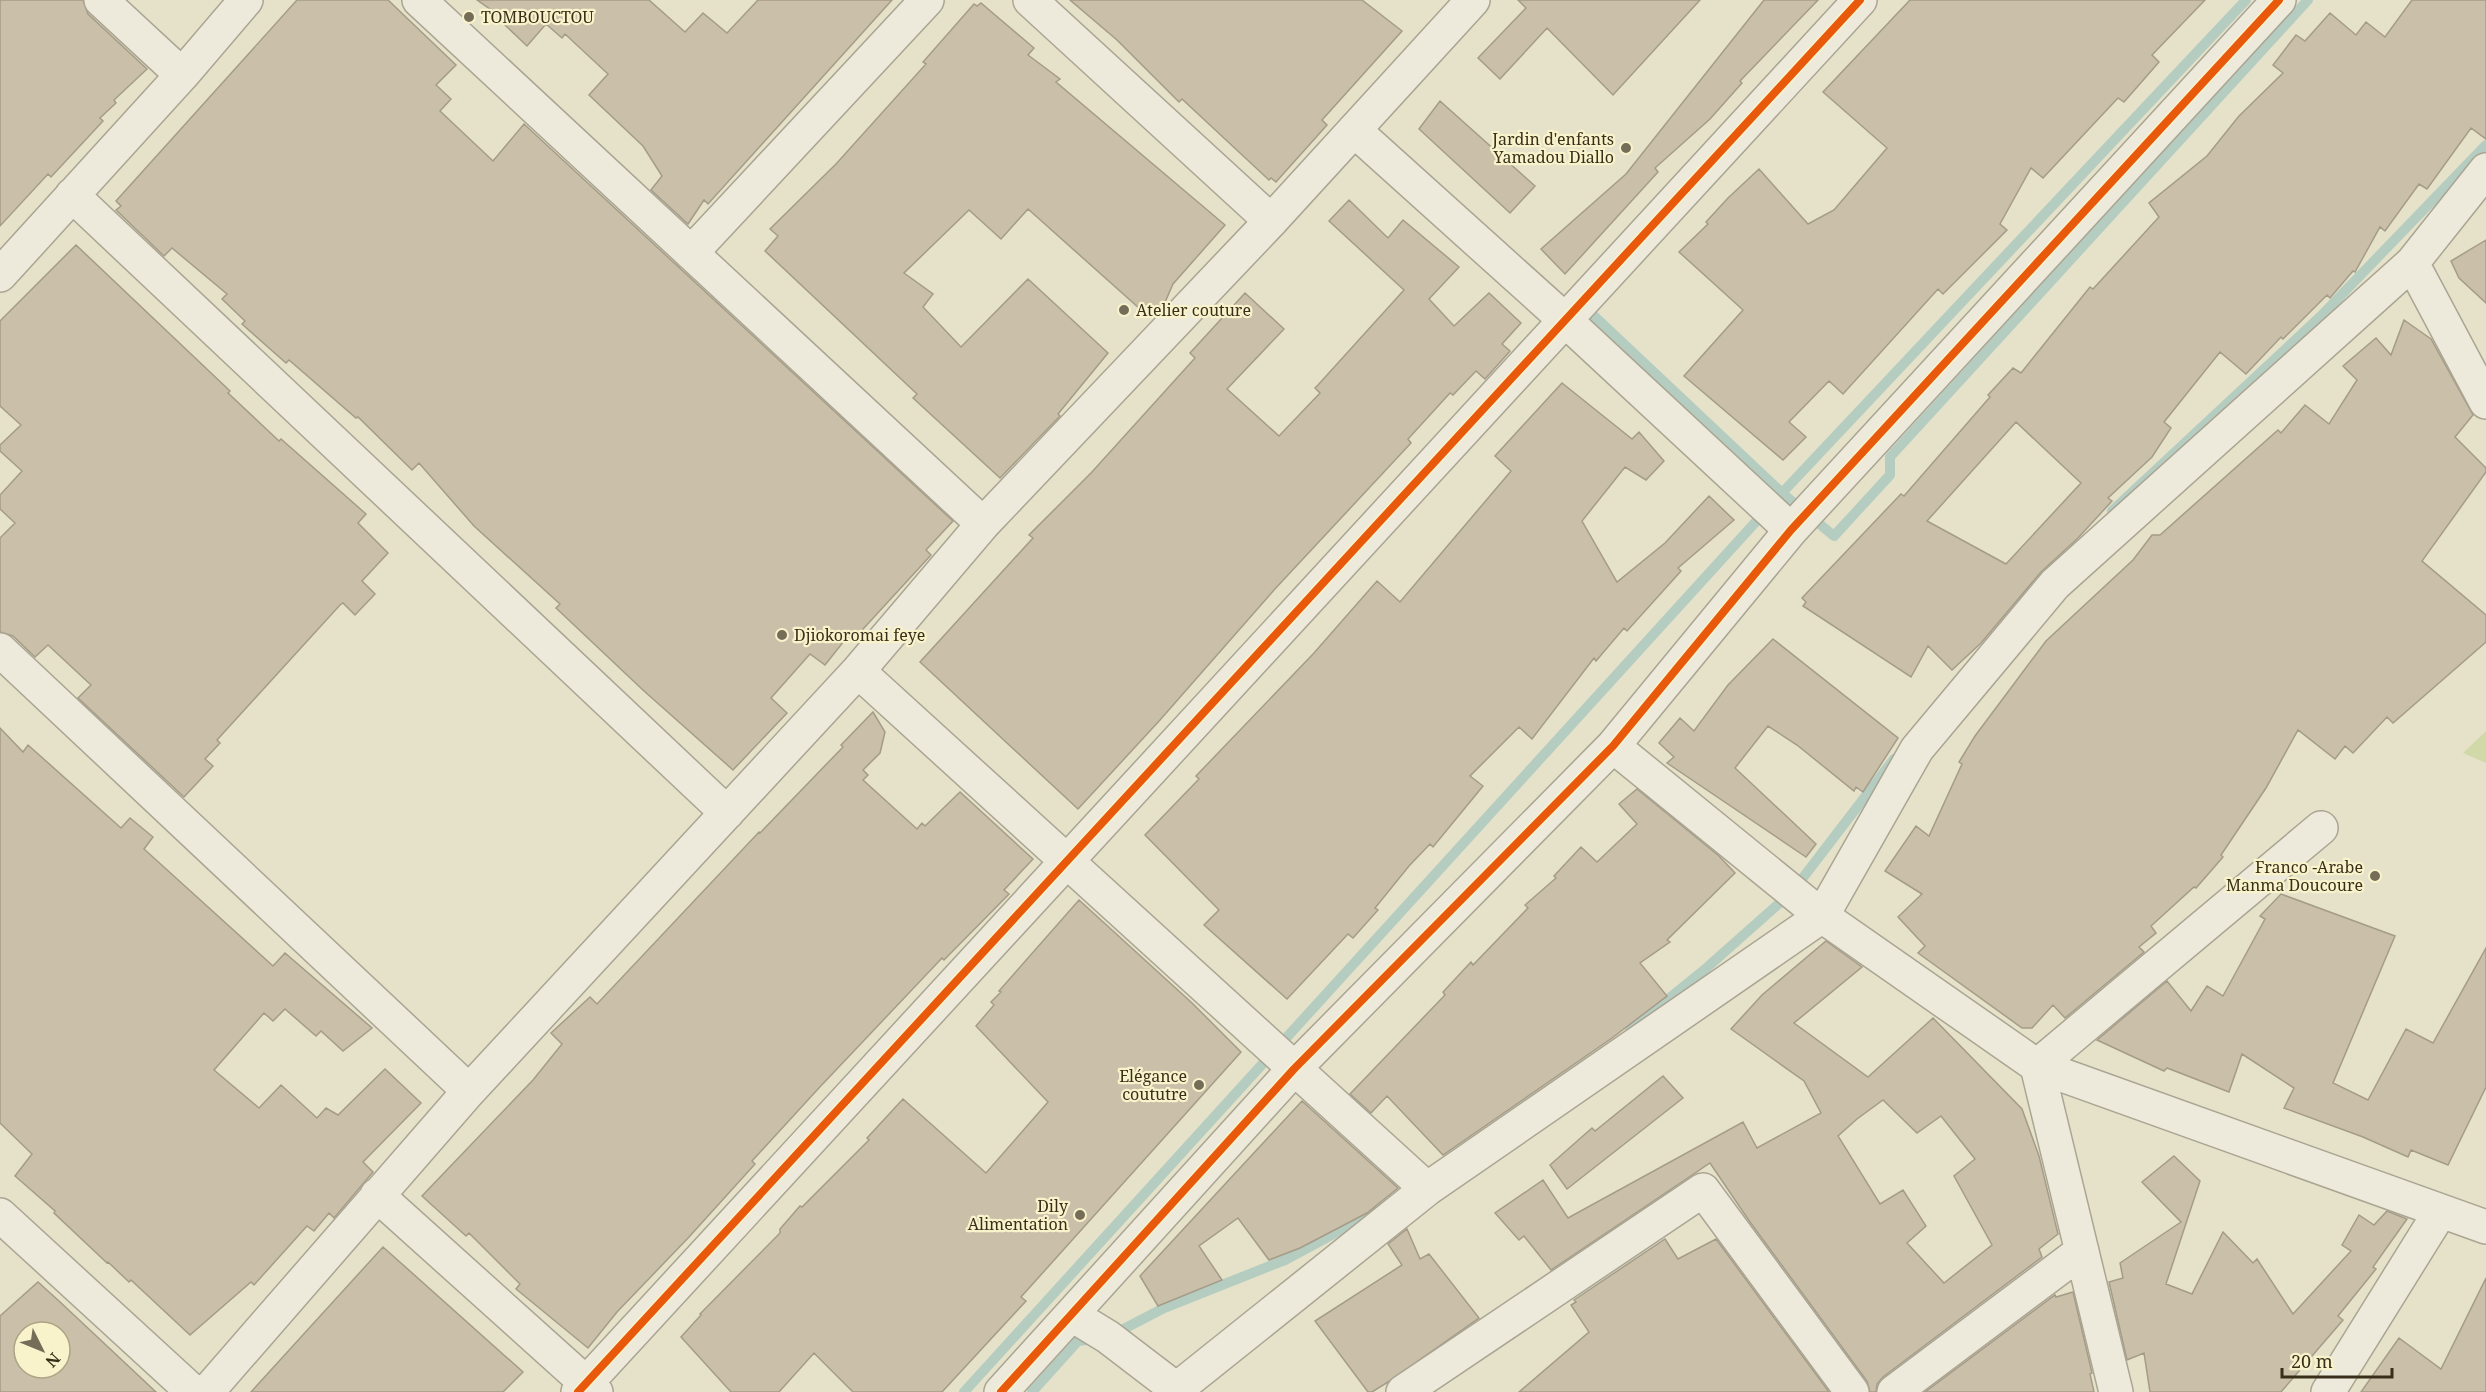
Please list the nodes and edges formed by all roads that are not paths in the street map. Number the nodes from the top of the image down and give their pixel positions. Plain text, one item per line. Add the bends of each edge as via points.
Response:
1 (101, 0) edge
2 (246, 0) edge
3 (418, 0) edge
4 (927, 0) edge
5 (1030, 0) edge
6 (1473, 0) edge
7 (1860, 0) edge
8 (2278, 0) edge
9 (182, 75) junction
10 (1354, 130) junction
11 (2486, 170) edge
12 (72, 195) junction
13 (1271, 221) junction
14 (691, 252) junction
15 (2412, 263) junction
16 (0, 275) edge
17 (1565, 320) junction
18 (2486, 402) edge
19 (983, 524) junction
20 (1791, 530) junction
21 (0, 650) edge
22 (858, 671) junction
23 (1613, 746) junction
24 (727, 813) junction
25 (2321, 828) dead end
26 (1068, 860) junction
27 (1822, 916) junction
28 (2037, 1066) junction
29 (1294, 1069) junction
30 (469, 1091) junction
31 (1427, 1190) junction
32 (377, 1195) junction
33 (2440, 1212) junction
34 (0, 1215) edge
35 (2486, 1227) edge
36 (2082, 1251) junction
37 (1072, 1316) junction
38 (586, 1389) edge
39 (1178, 1390) edge
40 (193, 1392) edge
41 (207, 1392) edge
42 (1000, 1392) edge
43 (1403, 1392) edge
44 (1852, 1392) edge
45 (1894, 1392) edge
46 (2116, 1392) edge
47 (2328, 1392) edge

1 - 9 street
2 - 9 street
3 - 14 street
4 - 14 street
5 - 13 street
6 - 10 street
7 - 17 street
8 - 20 street
9 - 12 street
10 - 13 street
10 - 17 street
11 - 15 street
12 - 16 street
12 - 24 street
13 - 19 street
14 - 19 street
15 - 18 street
15 - 27 street via 2055,584 1917,749
17 - 20 street
17 - 26 street
19 - 22 street
20 - 23 street
21 - 30 street
22 - 24 street
22 - 26 street
23 - 27 street
23 - 29 street
24 - 30 street
25 - 28 street
26 - 29 street
26 - 38 street
27 - 28 street
27 - 31 street
28 - 33 street
28 - 36 street
29 - 31 street
29 - 37 street
30 - 32 street
31 - 39 street
32 - 38 street
32 - 41 street
33 - 35 street
33 - 47 street
34 - 40 street
36 - 45 street
36 - 46 street
37 - 39 street via 1108,1337
37 - 42 street
43 - 44 street via 1703,1190

